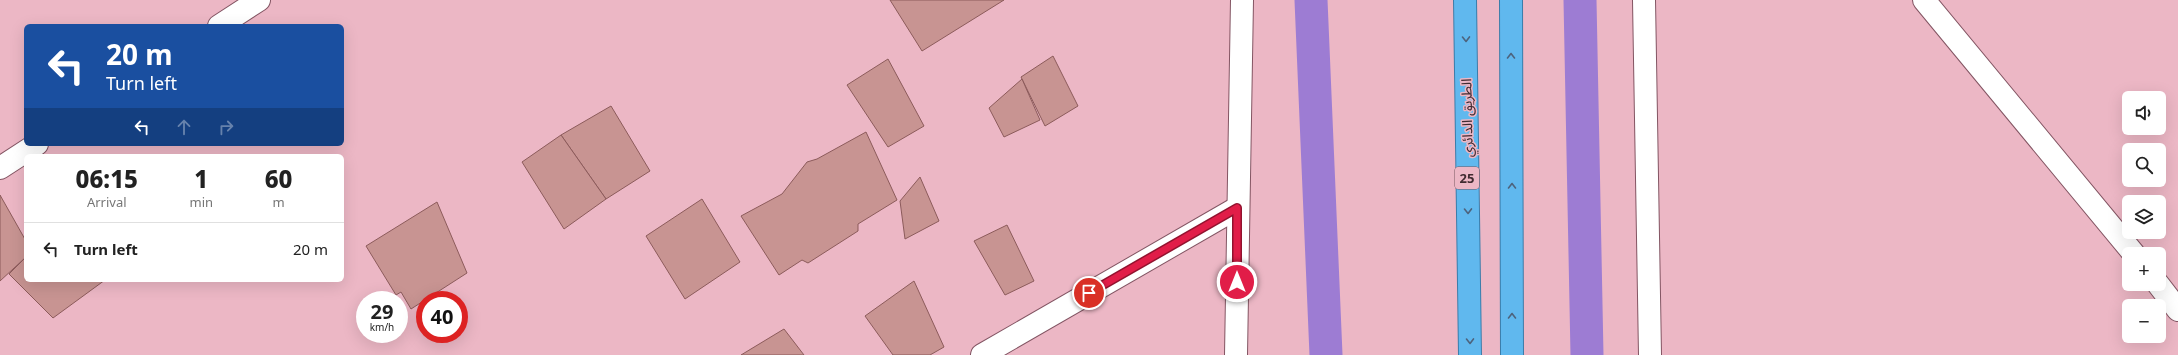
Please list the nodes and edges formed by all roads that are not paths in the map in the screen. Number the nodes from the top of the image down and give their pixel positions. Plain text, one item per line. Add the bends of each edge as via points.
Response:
1 (259, 0) edge
2 (1242, 0) edge
3 (1465, 0) edge
4 (1511, 0) edge
5 (1644, 0) edge
6 (1924, 0) edge
7 (222, 24) edge
8 (34, 146) edge
9 (0, 168) edge
10 (1237, 208) junction
11 (2128, 247) edge
12 (2163, 291) edge
13 (2178, 310) edge
14 (982, 355) edge
15 (1236, 355) edge
16 (1470, 355) edge
17 (1512, 355) edge
18 (1650, 355) edge

1 - 7 street
2 - 10 street
3 -> 16 highway, الطريق الدائري / 25
17 -> 4 highway
5 - 18 street
6 - 11 street
8 - 9 street
10 - 14 street
10 - 15 street
12 - 13 street

